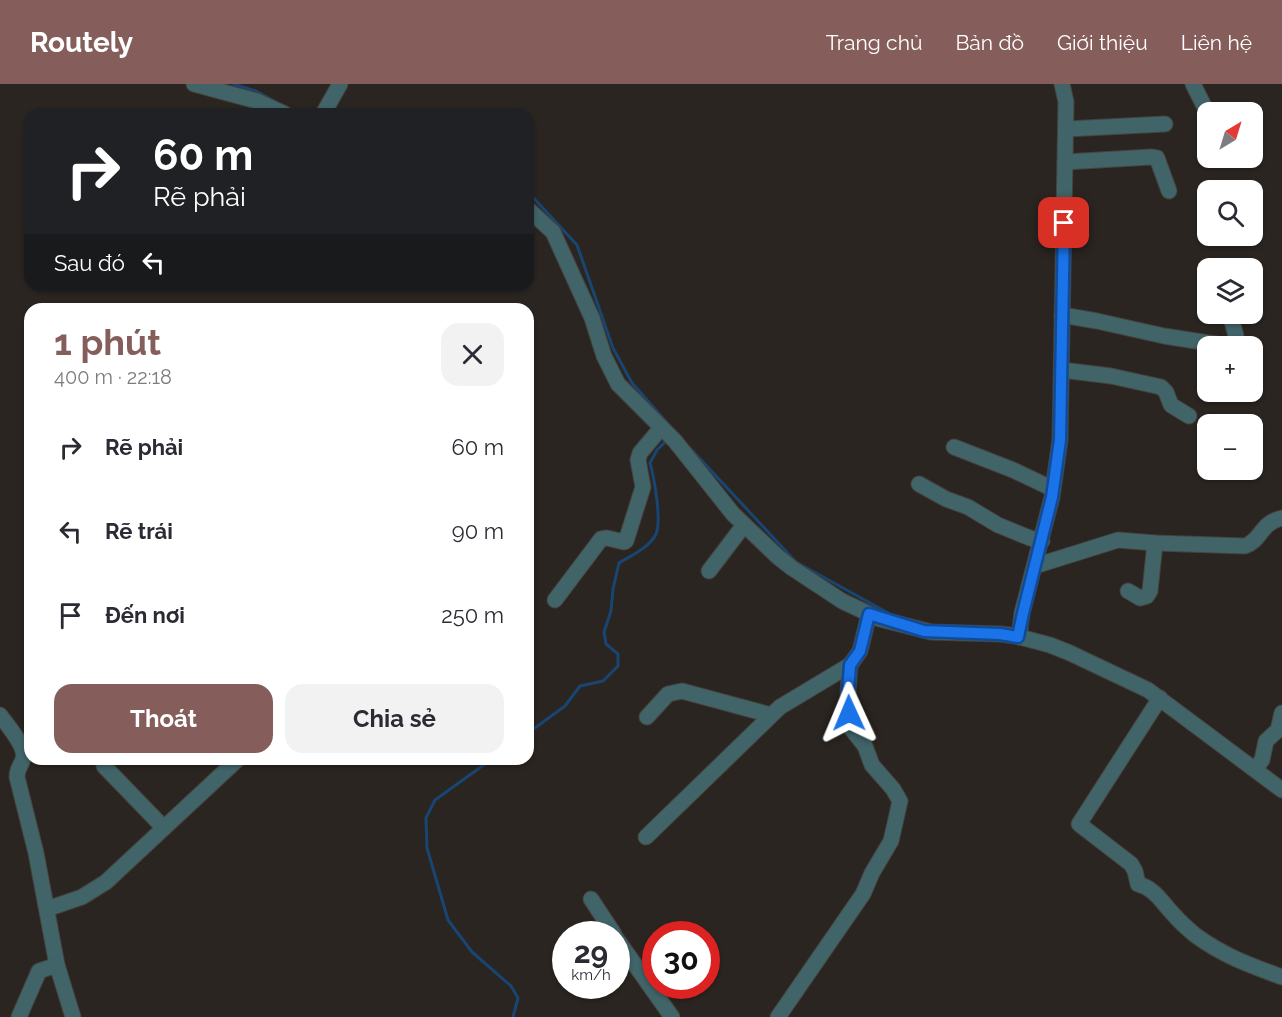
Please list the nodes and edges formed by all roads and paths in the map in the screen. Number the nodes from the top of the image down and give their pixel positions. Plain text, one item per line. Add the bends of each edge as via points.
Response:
1 (194, 84) edge
2 (339, 84) edge
3 (1062, 84) edge
4 (1193, 84) edge
5 (1202, 102) edge
6 (272, 108) edge
7 (326, 108) edge
8 (1165, 124) dead end
9 (1066, 129) junction
10 (1065, 162) junction
11 (1168, 191) dead end
12 (534, 215) edge
13 (1062, 315) junction
14 (1233, 324) edge
15 (1062, 370) junction
16 (1189, 416) dead end
17 (661, 428) junction
18 (954, 447) dead end
19 (920, 484) dead end
20 (1053, 489) junction
21 (1282, 518) edge
22 (744, 525) junction
23 (1042, 541) junction
24 (1155, 543) junction
25 (1035, 566) junction
26 (709, 571) dead end
27 (1128, 591) dead end
28 (555, 600) dead end
29 (869, 614) junction
30 (1020, 629) junction
31 (850, 665) junction
32 (1160, 698) junction
33 (1282, 712) edge
34 (0, 715) edge
35 (771, 715) junction
36 (647, 717) dead end
37 (231, 765) edge
38 (104, 766) dead end
39 (1256, 769) junction
40 (1282, 790) edge
41 (163, 827) junction
42 (646, 837) dead end
43 (591, 899) dead end
44 (47, 909) junction
45 (605, 921) edge
46 (630, 958) edge
47 (57, 965) junction
48 (1282, 977) edge
49 (19, 1017) edge
50 (73, 1017) edge
51 (672, 1017) edge
52 (778, 1017) edge

1 - 6 street
2 - 7 street
3 - 9 street
4 - 5 street
8 - 9 street
9 - 10 street
10 - 11 street via 1157,158
10 - 13 street
12 - 17 street via 552,232 618,384
13 - 14 street via 1228,345 1233,344 1236,336
13 - 15 street
15 - 16 street via 1161,387 1172,405
15 - 20 street via 1061,424
17 - 22 street
17 - 28 street via 640,453 643,488 627,541 601,539
18 - 20 street
19 - 23 street via 998,525
20 - 23 street
21 - 24 street via 1269,522 1245,546
22 - 26 street
22 - 29 street via 792,568
23 - 25 street
24 - 25 street via 1113,540
24 - 27 street via 1150,591 1140,598
25 - 30 street
29 - 30 street via 924,631 1000,634
29 - 31 street via 860,651
30 - 32 street
31 - 35 street
31 - 52 street via 850,727 897,795 899,808 891,841 863,894
32 - 39 street
32 - 48 street via 1079,824 1126,860 1135,871 1138,884 1155,892 1194,934 1228,957
33 - 39 street via 1278,730 1266,741
34 - 44 street via 24,752 17,777
35 - 36 street via 682,691 668,694
35 - 42 street
37 - 41 street
38 - 41 street
39 - 40 street
41 - 44 street via 92,892
43 - 45 street
44 - 47 street
46 - 51 street
47 - 49 street via 39,971
47 - 50 street

